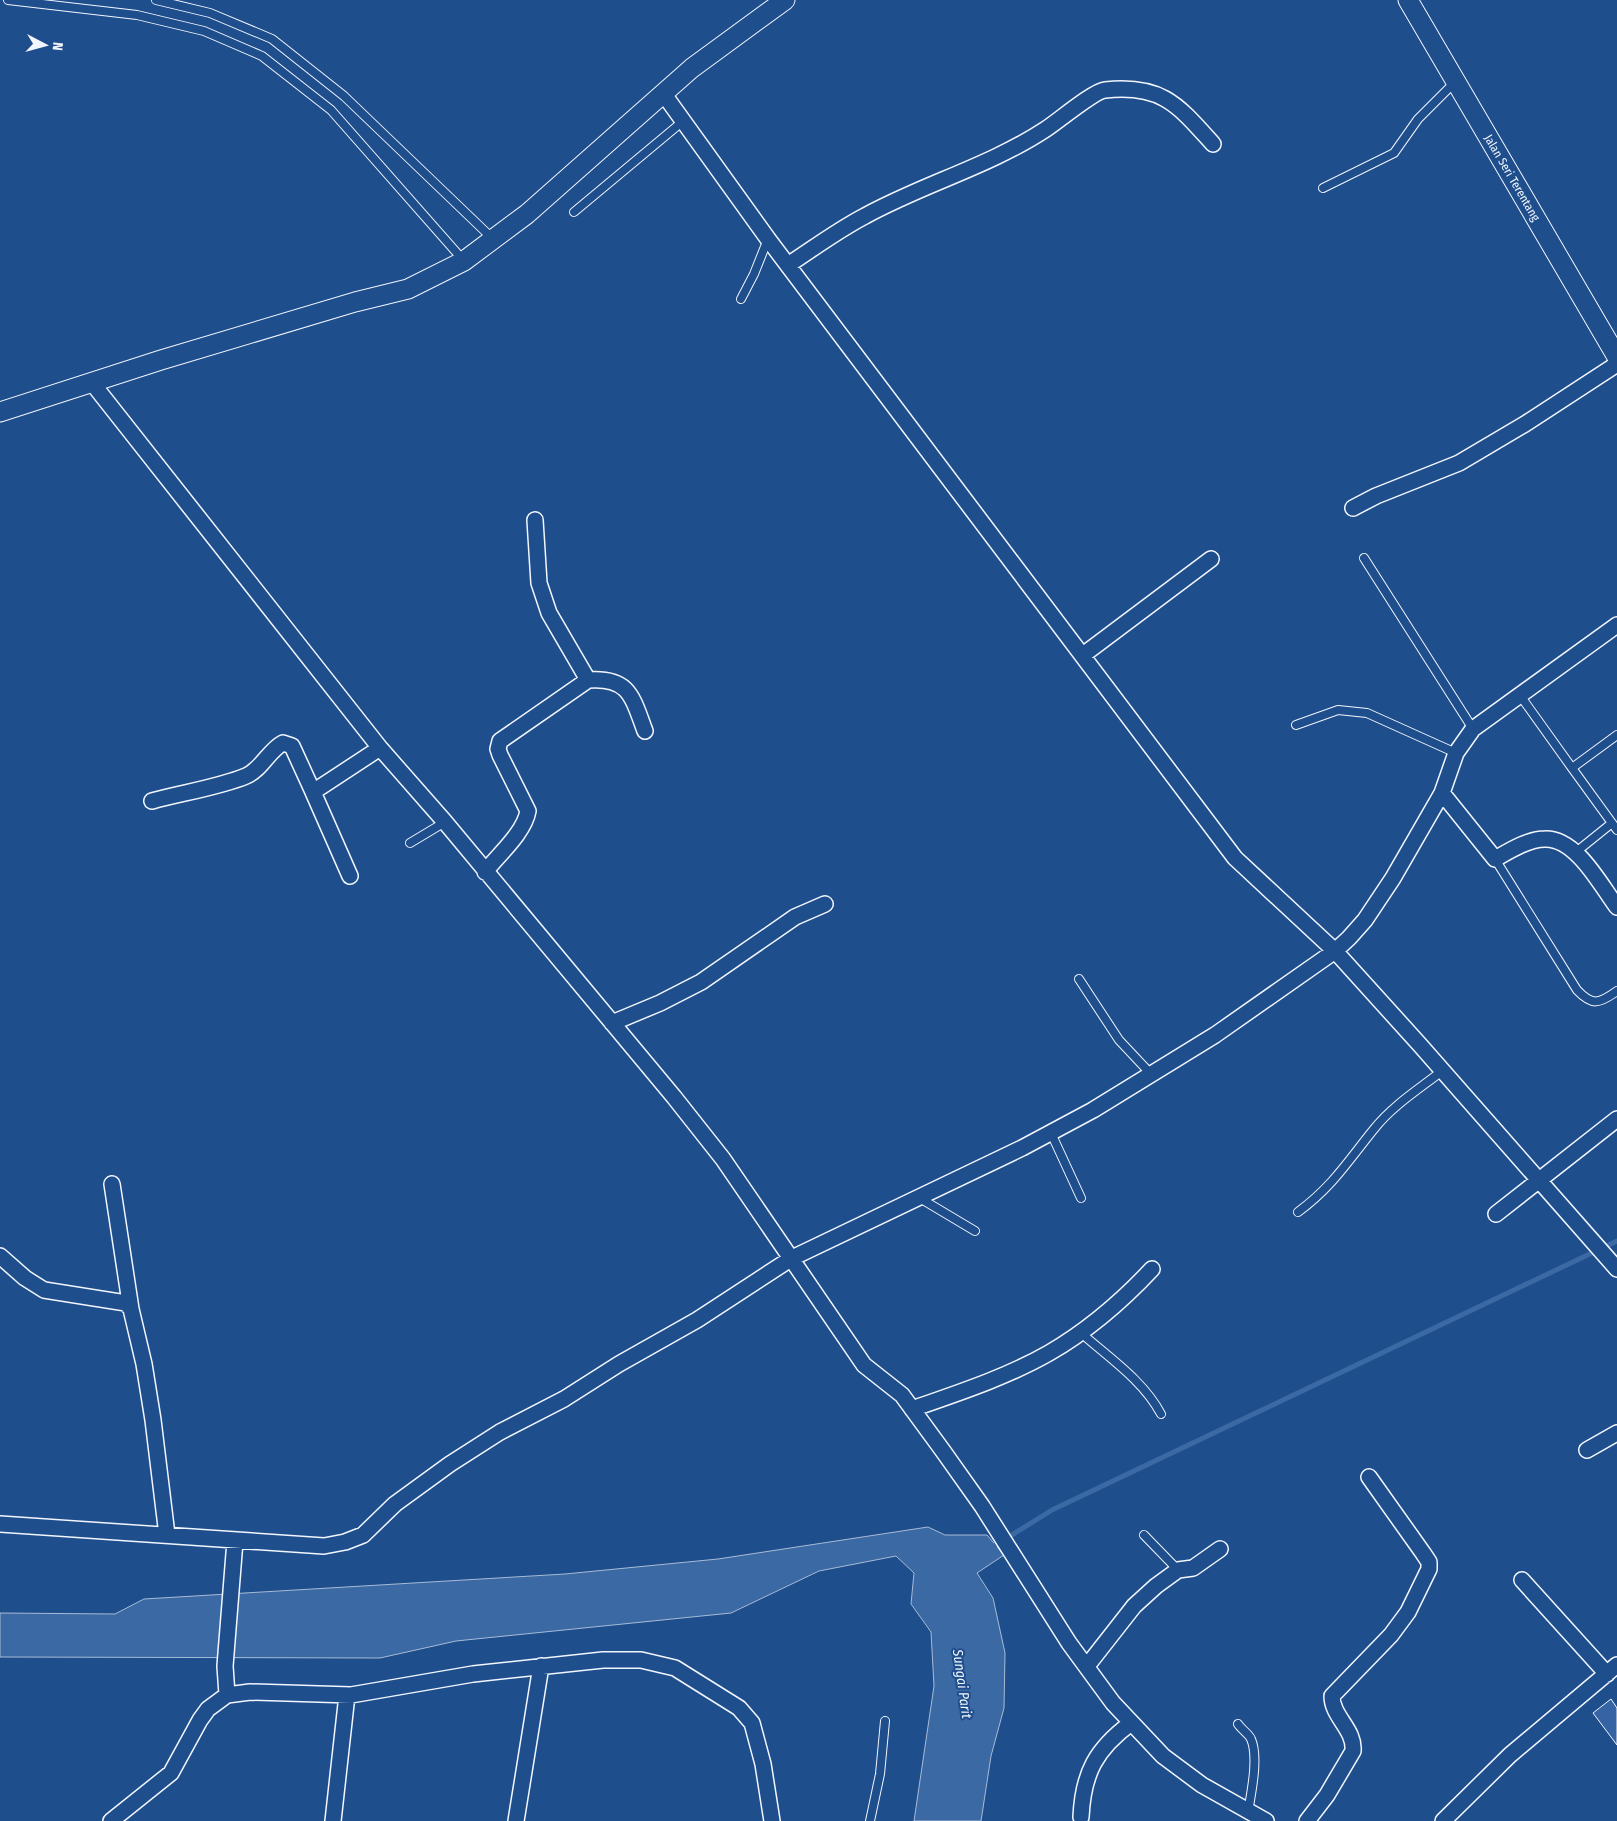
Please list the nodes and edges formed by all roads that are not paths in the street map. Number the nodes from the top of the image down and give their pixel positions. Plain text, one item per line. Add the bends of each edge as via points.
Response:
1 (8, 0) edge
2 (156, 0) edge
3 (785, 0) edge
4 (1408, 0) edge
5 (1455, 82) junction
6 (663, 93) junction
7 (682, 122) junction
8 (1213, 144) dead end
9 (1324, 188) dead end
10 (574, 212) dead end
11 (492, 238) junction
12 (768, 239) junction
13 (464, 261) junction
14 (788, 264) junction
15 (741, 298) dead end
16 (1617, 357) edge
17 (1617, 364) edge
18 (93, 384) junction
19 (0, 412) edge
20 (1353, 508) dead end
21 (535, 520) dead end
22 (1364, 558) dead end
23 (1211, 559) dead end
24 (1617, 625) edge
25 (1083, 655) junction
26 (588, 680) junction
27 (1519, 694) junction
28 (1296, 725) dead end
29 (1473, 730) junction
30 (645, 731) dead end
31 (1617, 735) edge
32 (380, 748) junction
33 (1456, 753) junction
34 (1572, 768) junction
35 (313, 792) junction
36 (1442, 793) junction
37 (152, 801) dead end
38 (445, 822) junction
39 (1614, 826) edge
40 (410, 843) dead end
41 (1576, 852) junction
42 (1495, 859) junction
43 (485, 872) junction
44 (350, 876) dead end
45 (825, 904) dead end
46 (1617, 907) edge
47 (1334, 951) junction
48 (1079, 978) dead end
49 (1617, 991) edge
50 (612, 1023) junction
51 (1442, 1071) junction
52 (1150, 1073) junction
53 (1617, 1119) edge
54 (1051, 1133) junction
55 (1539, 1180) junction
56 (112, 1184) dead end
57 (918, 1197) junction
58 (1081, 1198) dead end
59 (1298, 1212) dead end
60 (1496, 1214) dead end
61 (975, 1232) dead end
62 (0, 1256) edge
63 (792, 1258) junction
64 (1152, 1269) dead end
65 (1617, 1269) edge
66 (131, 1309) junction
67 (1080, 1332) junction
68 (912, 1409) junction
69 (1160, 1414) dead end
70 (1617, 1433) edge
71 (1587, 1450) dead end
72 (1369, 1477) dead end
73 (0, 1524) edge
74 (167, 1535) junction
75 (1144, 1535) dead end
76 (235, 1541) junction
77 (1220, 1548) dead end
78 (1178, 1570) junction
79 (1522, 1580) dead end
80 (541, 1666) junction
81 (1087, 1666) junction
82 (1612, 1669) edge
83 (226, 1695) junction
84 (347, 1695) junction
85 (885, 1722) dead end
86 (1131, 1723) junction
87 (1238, 1724) dead end
88 (1248, 1812) junction
89 (1081, 1817) dead end
90 (111, 1821) edge
91 (333, 1821) edge
92 (516, 1821) edge
93 (772, 1821) edge
94 (870, 1821) edge
95 (1266, 1821) edge
96 (1307, 1821) edge
97 (1443, 1821) edge

1 - 13 lane via 137,15 204,31 262,56 331,110
2 - 11 lane via 210,13 272,39 344,96
3 - 6 street via 733,36
4 - 5 street, Jalan Seri Terentang
5 - 9 lane via 1418,120 1394,153
5 - 16 street, Jalan Seri Terentang
6 - 7 street
6 - 11 street via 527,214
7 - 10 lane
7 - 12 street
8 - 14 street via 1182,109 1166,97 1143,90 1102,90 1044,130 962,172 866,215
11 - 13 street
12 - 14 street
12 - 15 lane
13 - 18 street via 408,289 161,360
14 - 25 street
17 - 20 street via 1459,463
18 - 19 street
18 - 32 street
21 - 26 street via 539,583 549,613
22 - 29 lane
23 - 25 street
24 - 27 street
25 - 47 street via 1235,858
26 - 30 street via 605,679 620,683 633,698
26 - 43 street via 500,740 500,755 528,811 520,829
27 - 29 street
27 - 34 lane
28 - 33 lane via 1338,710 1367,713
29 - 33 street
31 - 34 lane
32 - 35 street
32 - 38 street
33 - 36 street
34 - 39 lane
35 - 37 street via 292,746 283,742 276,746 265,762 247,775
35 - 44 street
36 - 42 street
36 - 47 street via 1393,878 1350,938
38 - 40 lane
38 - 43 street
39 - 41 lane
41 - 42 street via 1559,840 1543,838
41 - 46 street
42 - 49 lane via 1586,1000 1592,1002 1607,998
43 - 50 street
45 - 50 street via 795,917 701,982
47 - 51 street
47 - 52 street via 1215,1035
48 - 52 lane via 1119,1040
50 - 63 street via 723,1159
51 - 55 street
51 - 59 lane via 1395,1107 1321,1194
52 - 54 street
53 - 55 street
54 - 57 street
54 - 58 lane
55 - 60 street
55 - 65 street
56 - 66 street
57 - 61 lane
57 - 63 street
62 - 66 street via 44,1290 126,1303
63 - 68 street via 864,1365 902,1395
63 - 76 street via 697,1320 450,1464 395,1504 363,1535 324,1546
64 - 67 street via 1119,1302
66 - 74 street via 144,1364 161,1468
67 - 68 street via 1049,1353 984,1383
67 - 69 lane via 1140,1385
68 - 81 street via 982,1506
70 - 71 street
72 - 96 street via 1429,1562 1429,1569 1397,1627 1332,1696 1336,1712 1354,1742 1353,1751
73 - 74 street
74 - 76 street
75 - 78 lane
76 - 83 street via 225,1666
77 - 78 street via 1193,1568
78 - 81 street via 1134,1606
79 - 82 street
80 - 84 street
80 - 92 street
80 - 93 street via 603,1660 660,1663 675,1668 739,1708 752,1723 757,1736
81 - 86 street
82 - 97 street via 1510,1755
83 - 84 street via 250,1692
83 - 90 street via 200,1720 171,1772
84 - 91 street
85 - 94 lane via 880,1774
86 - 88 street via 1163,1756 1202,1785
86 - 89 street via 1098,1753 1084,1787
87 - 88 lane via 1252,1740 1253,1783
88 - 95 street

